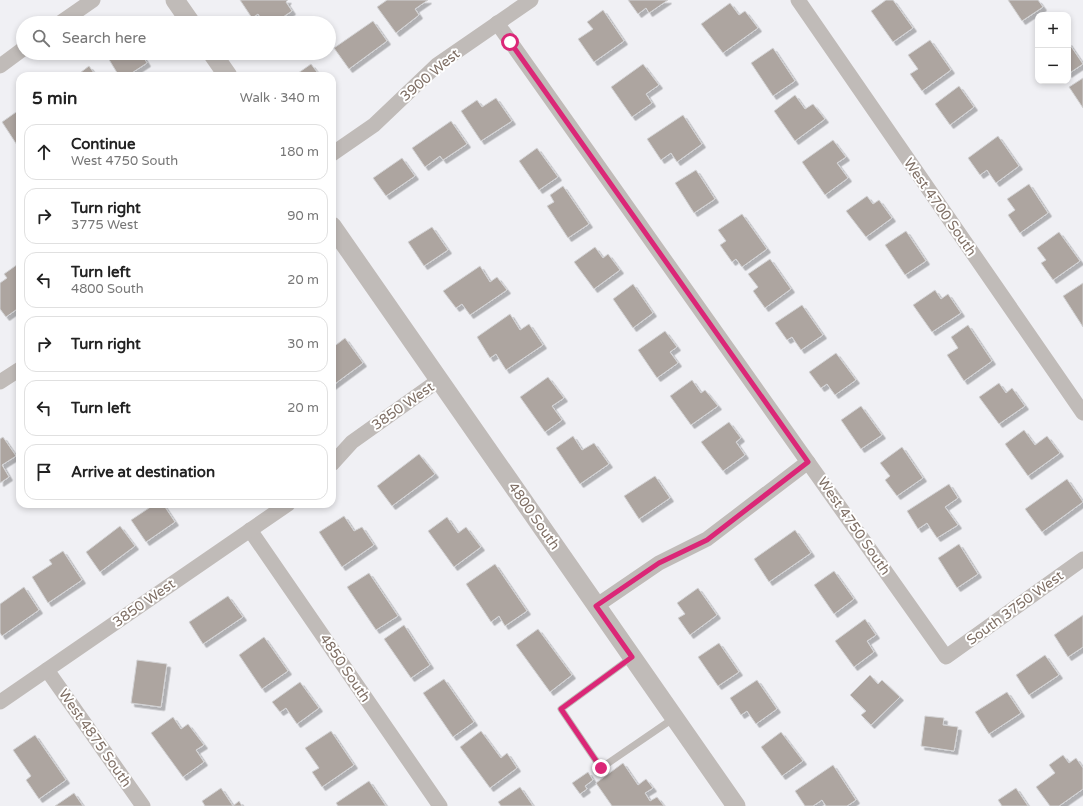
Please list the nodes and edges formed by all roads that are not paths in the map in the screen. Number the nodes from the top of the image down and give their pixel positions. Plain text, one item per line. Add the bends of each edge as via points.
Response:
1 (93, 0) edge
2 (175, 0) edge
3 (531, 0) edge
4 (798, 0) edge
5 (70, 16) edge
6 (186, 16) edge
7 (497, 23) junction
8 (16, 54) edge
9 (217, 60) edge
10 (0, 66) edge
11 (225, 72) edge
12 (336, 151) edge
13 (336, 232) edge
14 (16, 372) edge
15 (439, 380) junction
16 (0, 382) edge
17 (1083, 413) edge
18 (336, 460) edge
19 (808, 462) junction
20 (282, 508) edge
21 (250, 530) junction
22 (1083, 558) edge
23 (596, 606) junction
24 (632, 657) junction
25 (946, 658) joint
26 (47, 670) junction
27 (0, 702) edge
28 (674, 718) junction
29 (143, 806) edge
30 (440, 806) edge
31 (736, 806) edge

1 - 5 street
2 - 6 street
3 - 7 street, 3900 West
4 - 17 street, West 4700 South
7 - 12 street, 3900 West via 437,65 374,125
7 - 19 street, West 4750 South
8 - 10 street
9 - 11 street
13 - 15 street, 4800 South
14 - 16 street
15 - 18 street, 3850 West via 352,442
15 - 23 street, 4800 South
19 - 23 street via 707,540 659,563
19 - 25 street, West 4750 South
20 - 21 street, 3850 West
21 - 26 street, 3850 West
21 - 30 street, 4850 South
22 - 25 street, South 3750 West
23 - 24 street, 4800 South
24 - 28 street, 4800 South
24 - 28 lane via 561,709 601,768
26 - 27 street, 3850 West
26 - 29 street, West 4875 South
28 - 31 street, 4800 South

